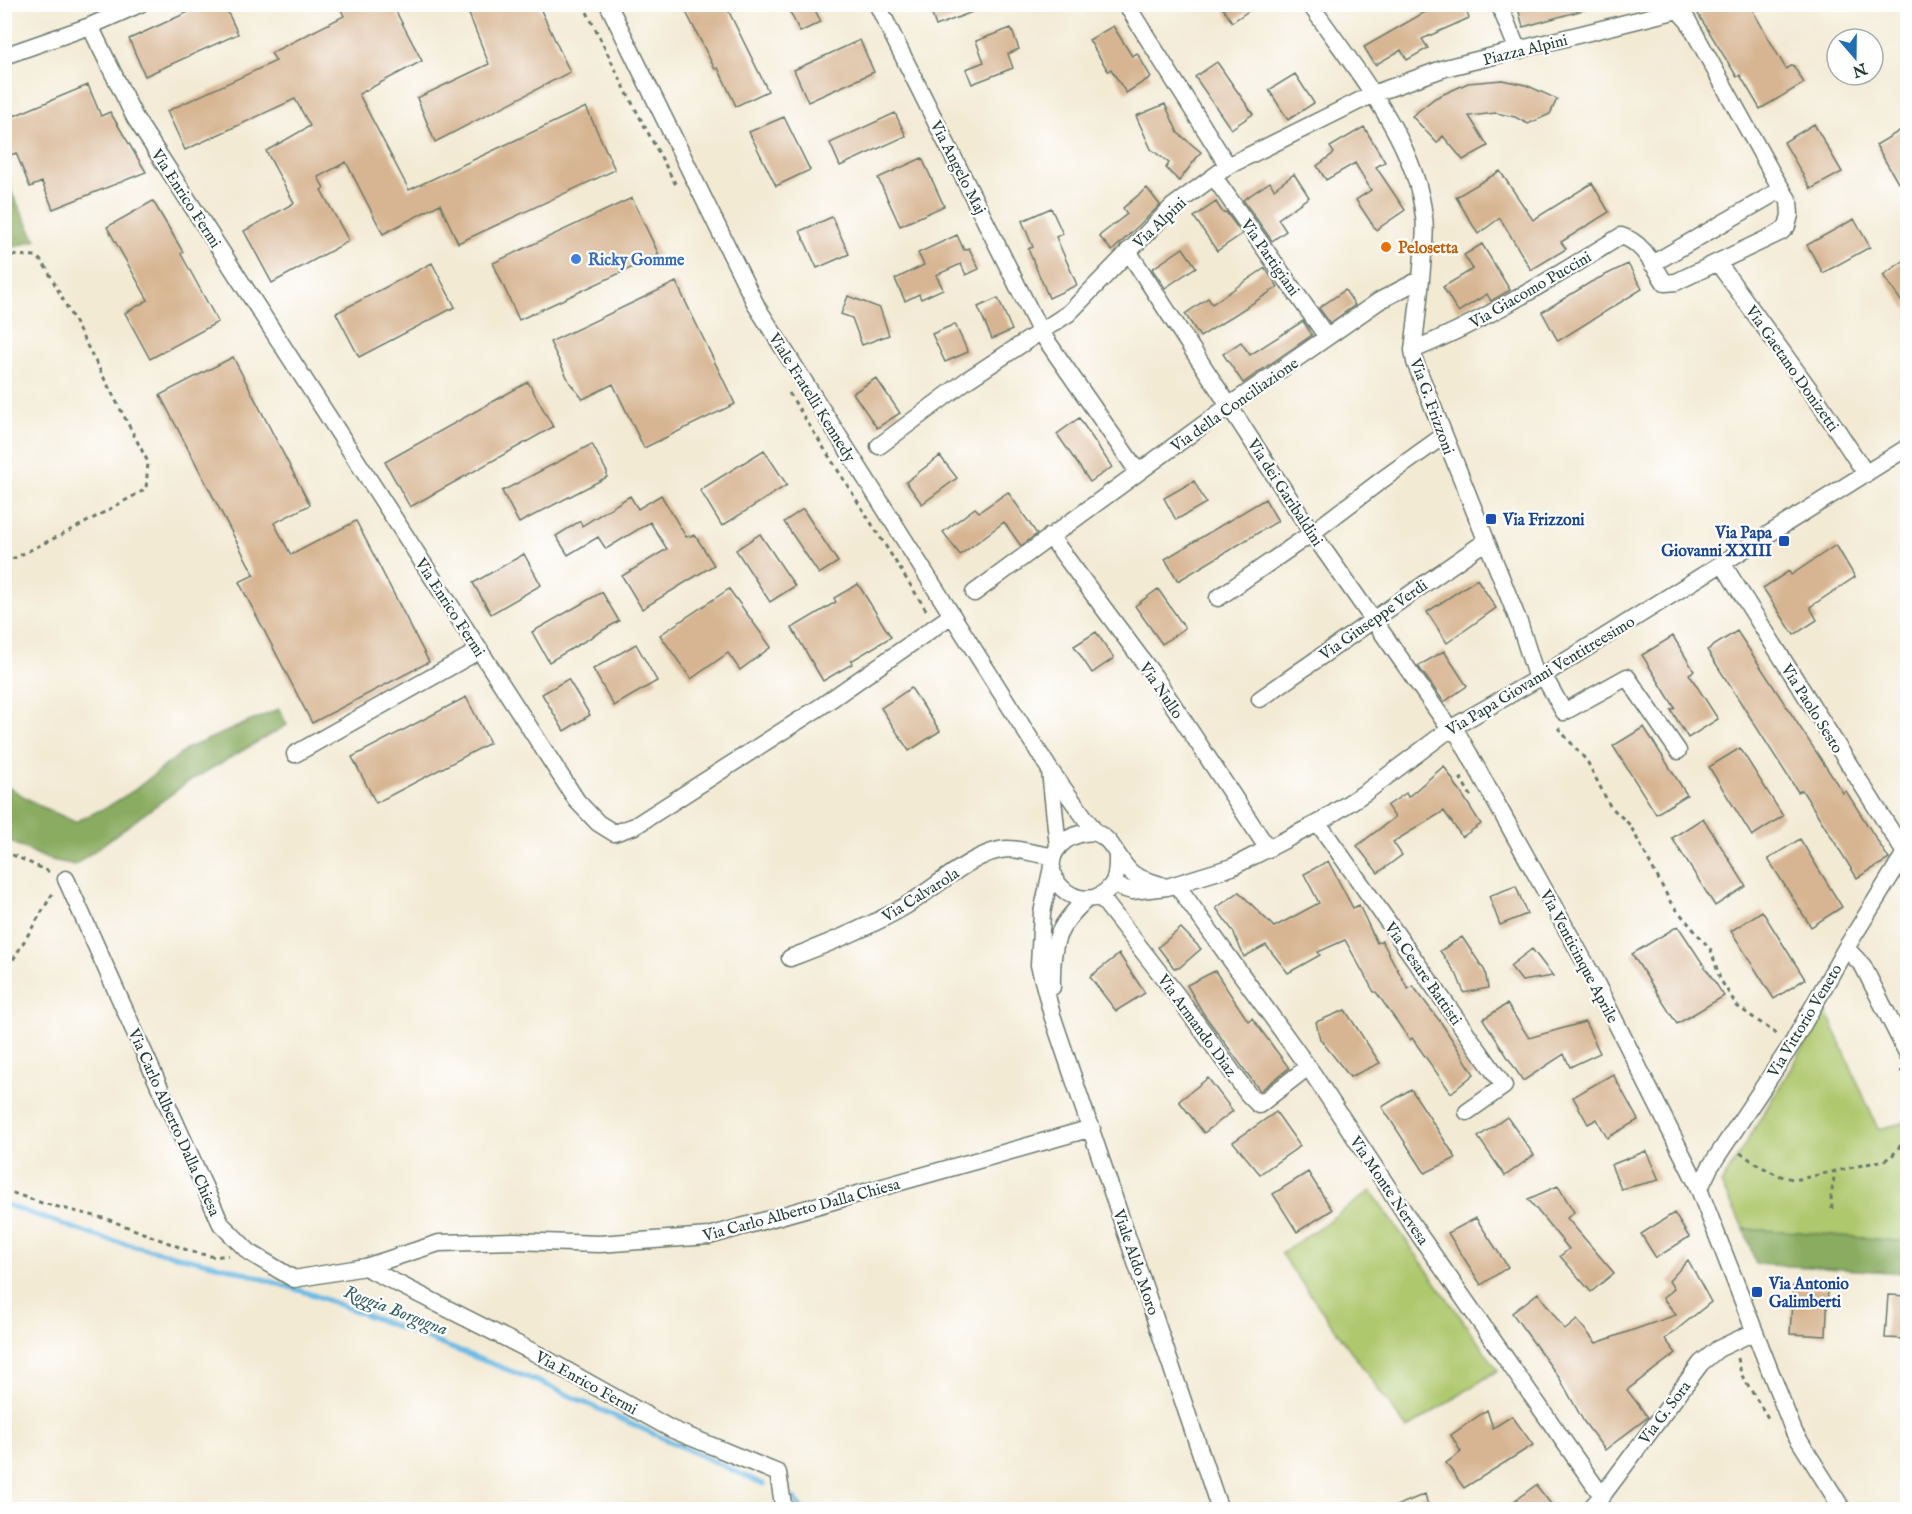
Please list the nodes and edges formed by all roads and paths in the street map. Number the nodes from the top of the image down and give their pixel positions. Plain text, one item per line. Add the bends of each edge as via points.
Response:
1 (140, 4) edge
2 (608, 4) edge
3 (877, 4) edge
4 (1126, 4) edge
5 (1310, 4) edge
6 (1499, 4) edge
7 (1682, 7) edge
8 (90, 26) junction
9 (1518, 51) junction
10 (4, 56) edge
11 (1373, 94) junction
12 (1228, 166) junction
13 (1214, 177) junction
14 (1778, 191) junction
15 (1128, 251) junction
16 (4, 255) edge
17 (1652, 264) junction
18 (1718, 264) junction
19 (1421, 279) junction
20 (1040, 331) junction
21 (1328, 337) junction
22 (1413, 350) junction
23 (1230, 405) junction
24 (797, 406) dead end
25 (1443, 436) junction
26 (879, 446) dead end
27 (1908, 447) edge
28 (1138, 472) junction
29 (1866, 474) junction
30 (1312, 533) junction
31 (1050, 536) junction
32 (1486, 541) junction
33 (4, 563) edge
34 (1722, 563) junction
35 (974, 593) dead end
36 (1218, 598) dead end
37 (952, 615) junction
38 (1373, 619) junction
39 (930, 630) junction
40 (480, 651) junction
41 (1540, 677) junction
42 (1260, 699) dead end
43 (1556, 724) dead end
44 (1450, 729) junction
45 (1677, 751) dead end
46 (295, 754) dead end
47 (1050, 770) junction
48 (1478, 771) junction
49 (1471, 796) dead end
50 (1318, 823) junction
51 (1096, 833) junction
52 (1268, 849) junction
53 (4, 850) edge
54 (1906, 851) edge
55 (1117, 855) junction
56 (1054, 857) junction
57 (66, 879) junction
58 (1171, 886) junction
59 (1100, 893) junction
60 (1846, 948) junction
61 (790, 958) dead end
62 (4, 975) edge
63 (1052, 1015) junction
64 (1792, 1044) junction
65 (1902, 1058) edge
66 (1308, 1067) junction
67 (1908, 1082) edge
68 (1467, 1112) dead end
69 (1092, 1128) junction
70 (1908, 1136) edge
71 (1736, 1151) dead end
72 (1835, 1171) junction
73 (4, 1190) edge
74 (1699, 1190) junction
75 (1832, 1209) dead end
76 (249, 1252) junction
77 (365, 1267) junction
78 (1754, 1332) junction
79 (1732, 1343) junction
80 (1771, 1422) dead end
81 (1602, 1496) junction
82 (784, 1509) edge
83 (1220, 1509) edge
84 (1590, 1509) edge
85 (1843, 1509) edge

1 - 8 street
2 - 37 street, Viale Fratelli Kennedy via 757,307
3 - 20 street, Via Angelo Maj
4 - 12 street
5 - 11 street, Via G. Frizzoni
6 - 9 street
7 - 9 street, Piazza Alpini
7 - 14 street
8 - 10 street
8 - 40 street, Via Enrico Fermi via 135,118
9 - 11 street, Piazza Alpini via 1445,68
11 - 12 street, Via Alpini
11 - 19 street, Via G. Frizzoni via 1399,139 1422,201 1425,227
12 - 13 street, Via Alpini
13 - 15 street, Via Alpini via 1172,207
13 - 21 street, Via Partigiani
14 - 17 street
14 - 18 street via 1789,201 1787,226
15 - 20 street, Via Alpini via 1069,313
15 - 23 street, Via dei Garibaldini
16 - 33 path via 37,256 47,269 148,462 146,489
17 - 18 street via 1665,283
17 - 22 street, Via Giacomo Puccini via 1632,239 1621,236 1540,286
18 - 29 street, Via Gaetano Donizetti
19 - 21 street, Via della Conciliazione via 1379,301
19 - 22 street, Via G. Frizzoni
20 - 26 street, Via Alpini
20 - 28 street, Via Angelo Maj
21 - 23 street, Via della Conciliazione
22 - 25 street, Via G. Frizzoni via 1414,362
23 - 28 street, Via della Conciliazione
23 - 30 street, Via dei Garibaldini
24 - 39 path via 928,613
25 - 30 street
25 - 32 street, Via G. Frizzoni
27 - 29 street, Via Papa Giovanni Ventitreesimo
28 - 31 street, Via della Conciliazione
29 - 34 street, Via Papa Giovanni Ventitreesimo
30 - 36 street
30 - 38 street, Via dei Garibaldini
31 - 35 street, Via della Conciliazione
31 - 52 street, Via Nullo via 1154,676
32 - 38 street, Via Giuseppe Verdi
32 - 41 street, Via G. Frizzoni
34 - 41 street, Via Papa Giovanni Ventitreesimo
34 - 54 street, Via Paolo Sesto
37 - 39 street, Via Enrico Fermi
37 - 47 street, Viale Fratelli Kennedy
38 - 42 street, Via Giuseppe Verdi
38 - 44 street, Via dei Garibaldini
39 - 40 street, Via Enrico Fermi via 662,810 614,833 577,801
40 - 46 street
41 - 44 street, Via Papa Giovanni Ventitreesimo
41 - 45 street, Via G. Frizzoni via 1564,712 1627,677
43 - 64 path via 1587,761 1610,806 1630,825 1671,903 1711,950 1720,979 1737,1006
44 - 48 street, Via Venticinque Aprile via 1459,736
44 - 50 street, Via Papa Giovanni Ventitreesimo
47 - 51 street, Viale Fratelli Kennedy
47 - 56 street, Viale Fratelli Kennedy
48 - 49 path via 1461,779
48 - 74 street, Via Venticinque Aprile via 1593,977
50 - 52 street, Via Papa Giovanni Ventitreesimo
50 - 68 street, Via Cesare Battisti via 1504,1086
51 - 55 street via 1106,839
51 - 56 street via 1073,835
52 - 58 street, Via Papa Giovanni Ventitreesimo via 1232,867
53 - 57 path
54 - 60 street, Via Vittorio Veneto
55 - 58 street via 1133,874
55 - 59 street via 1117,870
56 - 59 street via 1055,880 1063,890 1075,897
56 - 61 street, Via Calvarola via 1007,849 987,855 861,930
56 - 63 street, Viale Aldo Moro via 1042,913 1039,965
57 - 62 path
57 - 76 street, Via Carlo Alberto Dalla Chiesa via 220,1224
58 - 59 street, Via Papa Giovanni Ventitreesimo
58 - 66 street, Via Monte Nervesa
59 - 63 street, Viale Aldo Moro via 1062,924 1051,958
59 - 66 street, Via Armando Diaz via 1259,1105
60 - 64 street, Via Vittorio Veneto
60 - 65 street via 1863,966
63 - 69 street, Viale Aldo Moro
64 - 74 street, Via Vittorio Veneto via 1710,1167
65 - 67 path
66 - 81 street, Via Monte Nervesa via 1420,1236
69 - 77 street, Via Carlo Alberto Dalla Chiesa via 709,1236 598,1244 514,1240 439,1243
69 - 83 street, Viale Aldo Moro
70 - 72 path via 1885,1160
71 - 72 path via 1792,1179
72 - 75 path
73 - 76 path via 107,1219 192,1252 215,1257
74 - 78 street
76 - 77 street, Via Carlo Alberto Dalla Chiesa via 294,1279
77 - 82 street, Via Enrico Fermi via 539,1355 671,1429 778,1473
78 - 79 street, Via G. Sora
78 - 85 street via 1794,1432
79 - 80 path via 1741,1374
79 - 81 street, Via G. Sora via 1701,1363
81 - 84 street, Via G. Sora

